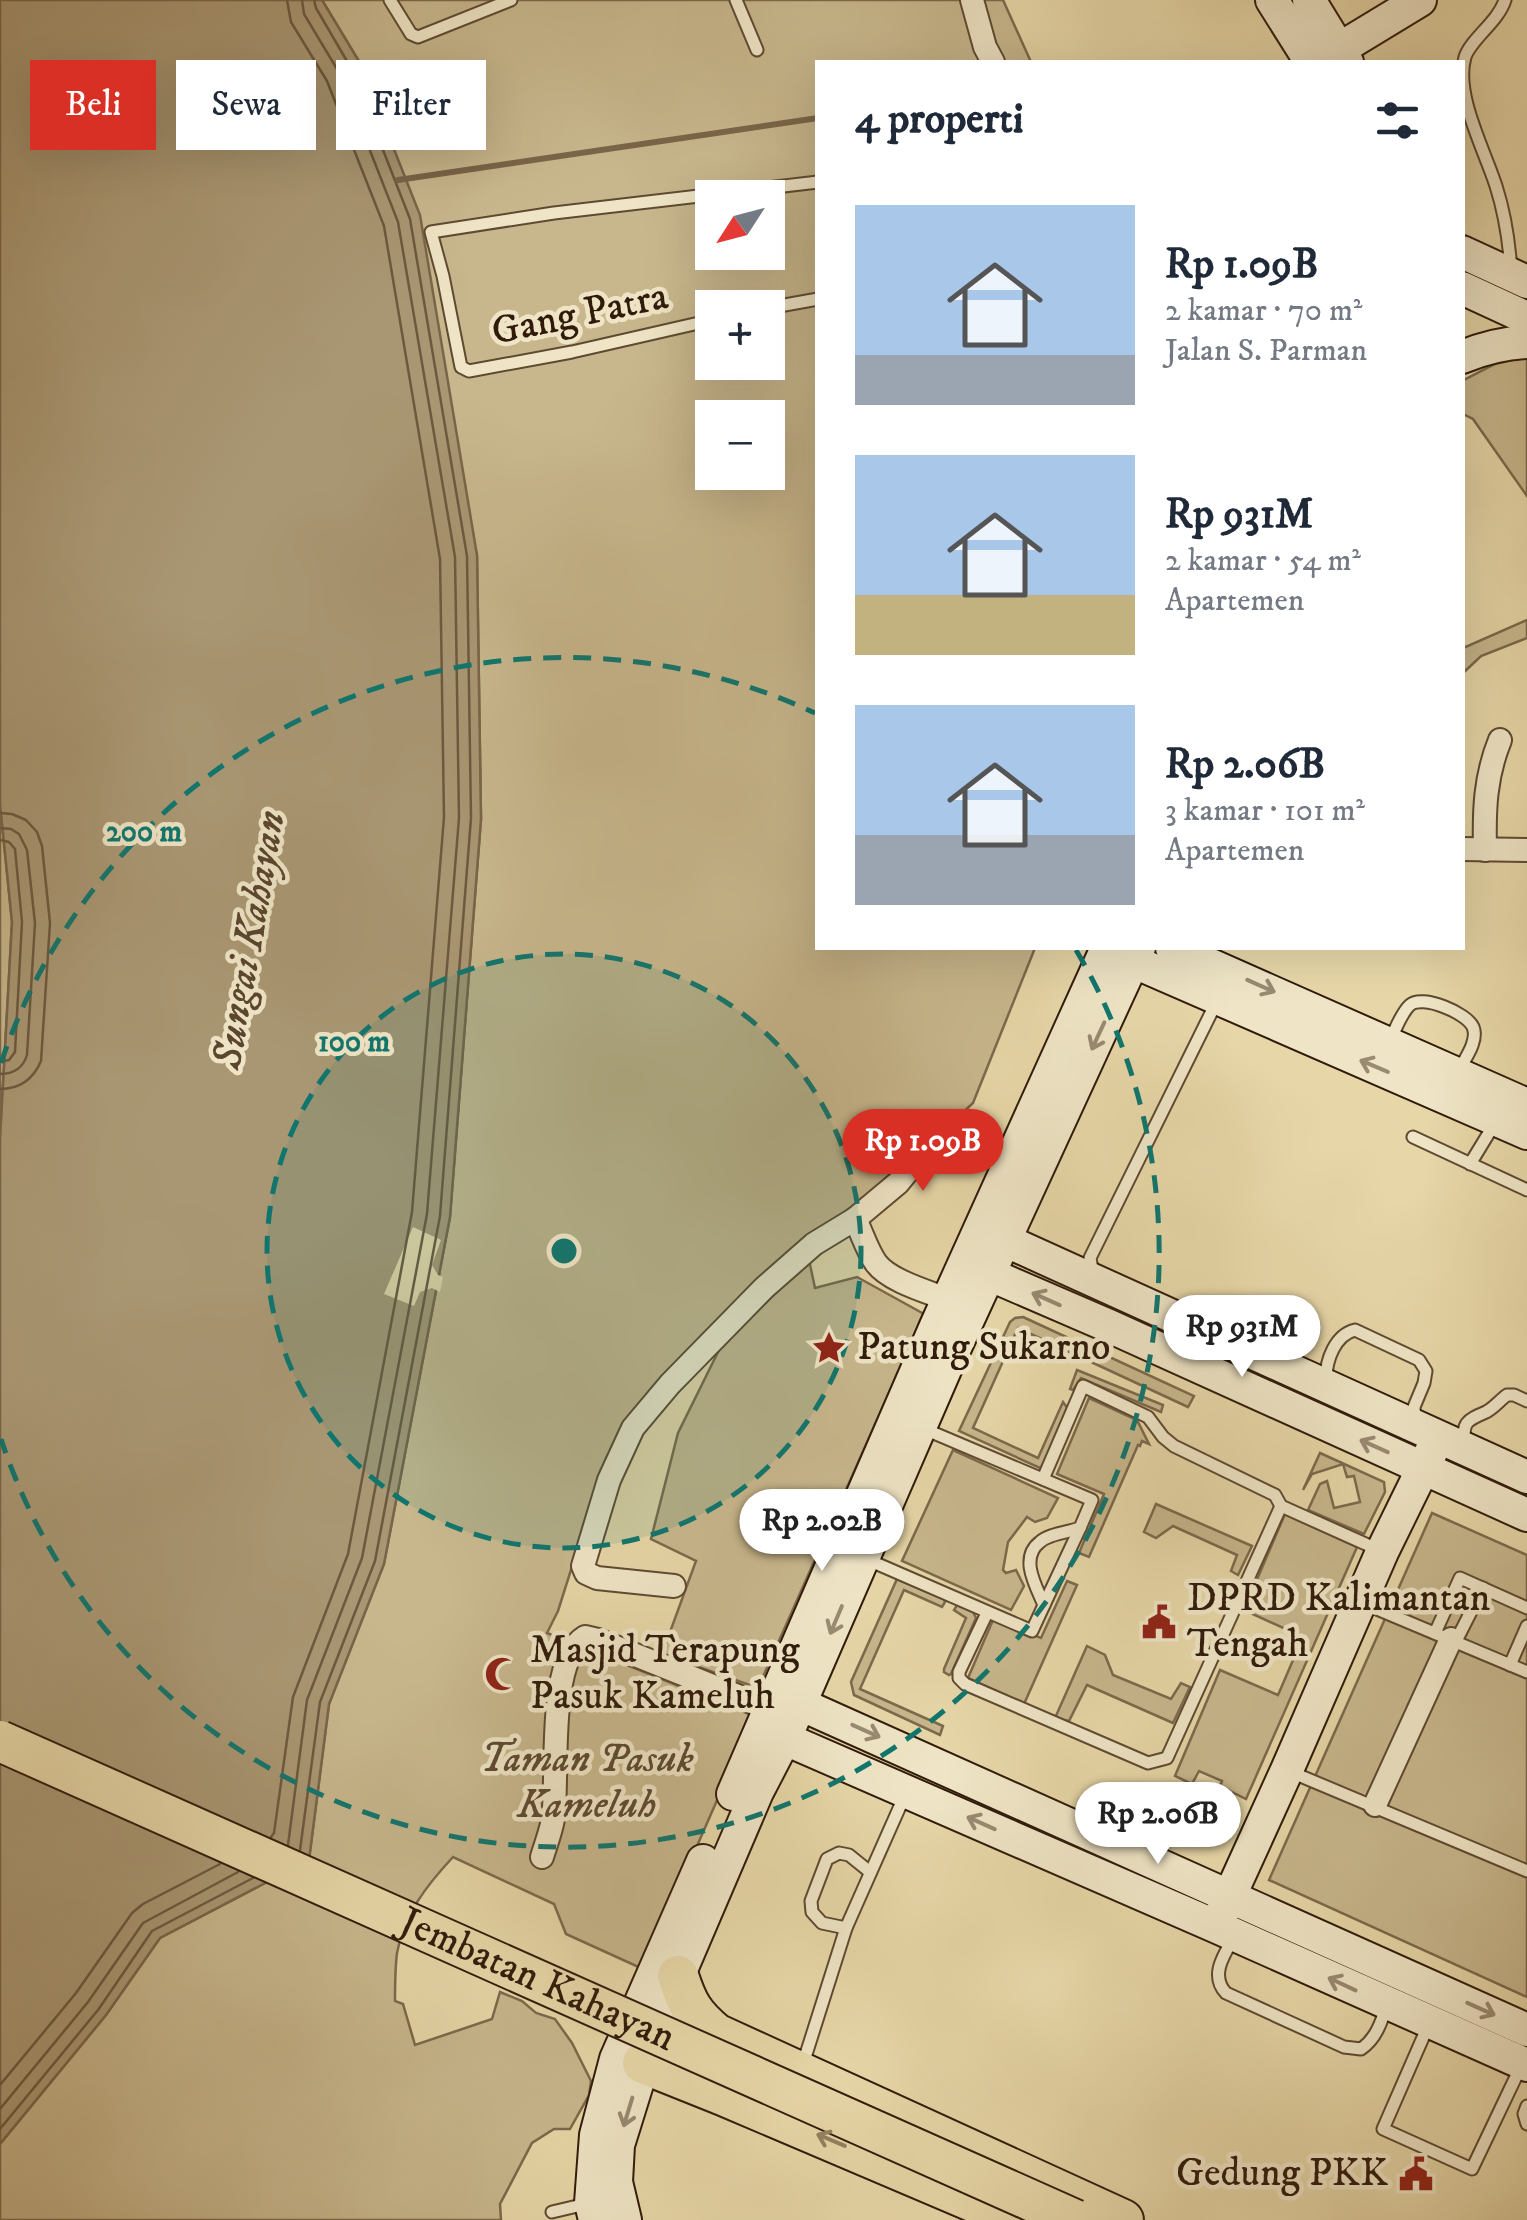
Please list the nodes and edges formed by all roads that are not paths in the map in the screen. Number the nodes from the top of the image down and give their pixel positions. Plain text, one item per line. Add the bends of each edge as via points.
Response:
1 (390, 0) edge
2 (511, 0) edge
3 (736, 0) edge
4 (972, 0) edge
5 (1272, 0) edge
6 (1309, 0) edge
7 (1420, 0) edge
8 (1505, 0) edge
9 (757, 50) dead end
10 (1329, 59) edge
11 (991, 60) edge
12 (1465, 60) edge
13 (1465, 90) edge
14 (815, 182) edge
15 (1465, 253) edge
16 (1519, 278) edge
17 (1465, 289) edge
18 (815, 300) edge
19 (785, 305) edge
20 (1527, 318) edge
21 (695, 324) edge
22 (1527, 342) edge
23 (1465, 356) edge
24 (1500, 740) dead end
25 (1474, 849) edge
26 (1527, 850) edge
27 (1176, 950) edge
28 (1121, 951) edge
29 (1219, 999) junction
30 (1388, 1044) junction
31 (1438, 1075) junction
32 (1517, 1120) edge
33 (946, 1123) dead end
34 (1413, 1138) dead end
35 (1470, 1164) junction
36 (1527, 1190) edge
37 (854, 1219) junction
38 (993, 1235) junction
39 (977, 1269) junction
40 (1094, 1279) junction
41 (949, 1300) junction
42 (1326, 1384) junction
43 (1527, 1401) edge
44 (908, 1421) junction
45 (1439, 1438) junction
46 (1422, 1468) junction
47 (1527, 1477) edge
48 (1044, 1479) junction
49 (1281, 1506) junction
50 (1527, 1515) edge
51 (1080, 1528) junction
52 (1382, 1552) junction
53 (851, 1553) junction
54 (674, 1586) dead end
55 (1483, 1588) junction
56 (1362, 1602) junction
57 (1044, 1604) junction
58 (1527, 1608) edge
59 (988, 1613) junction
60 (1527, 1626) edge
61 (1447, 1638) junction
62 (1510, 1664) junction
63 (1527, 1672) edge
64 (779, 1714) junction
65 (0, 1741) edge
66 (1287, 1770) junction
67 (906, 1791) junction
68 (1375, 1805) junction
69 (542, 1857) dead end
70 (1527, 1871) edge
71 (870, 1872) junction
72 (1230, 1895) junction
73 (846, 1928) junction
74 (1225, 1930) junction
75 (678, 1976) junction
76 (1411, 1978) junction
77 (1392, 2006) junction
78 (1430, 2022) junction
79 (1527, 2030) edge
80 (760, 2056) junction
81 (1525, 2061) edge
82 (643, 2063) junction
83 (802, 2073) junction
84 (724, 2094) junction
85 (1527, 2106) edge
86 (1527, 2124) edge
87 (552, 2212) dead end
88 (593, 2212) edge
89 (625, 2220) edge
90 (1017, 2220) edge
91 (1075, 2220) edge
92 (1123, 2220) edge

1 - 2 lane via 418,37
3 - 9 lane
4 - 11 street
5 - 10 street
6 - 10 street
7 - 10 street
8 - 12 lane
13 - 16 lane
14 - 21 lane, Gang Patra via 431,232 461,367 469,371
15 - 16 street
17 - 20 street
18 - 19 lane
22 - 23 street
24 - 25 street
25 - 26 street
27 -> 30 street
28 - 29 street
28 - 38 street
31 -> 29 street
29 - 40 lane via 1090,1258
30 - 31 street
30 - 31 lane via 1413,1002 1426,1000 1463,1016 1472,1026 1472,1044
31 - 32 street
32 - 35 lane
33 - 37 street via 898,1183
34 - 35 lane
35 - 36 lane
37 - 41 street via 884,1271
37 - 54 street via 764,1288 633,1428 583,1566 597,1578
38 - 39 street
38 - 40 street
39 - 41 street
39 - 44 street
46 -> 39 street
40 - 42 street
41 - 44 street
42 - 45 street
42 - 45 lane via 1326,1366 1347,1331 1419,1360 1426,1371 1414,1407
43 - 45 lane via 1507,1395 1470,1418 1464,1430
44 - 48 lane
44 - 53 street
45 - 46 street
45 - 47 street
46 - 50 street
46 - 52 street
48 - 49 lane via 1083,1386 1148,1418 1174,1446 1275,1495
48 - 51 lane via 1092,1500
49 - 52 lane
49 - 59 lane via 1160,1762 1148,1764 965,1684 959,1672
51 - 57 lane
51 - 57 lane via 1040,1541 1030,1556
52 - 56 street
53 - 59 lane
53 - 64 street
55 - 58 lane
55 - 61 lane
55 - 61 lane via 1460,1578
56 - 61 lane
56 - 66 street
57 - 59 lane via 1032,1631
60 - 62 lane
61 - 62 lane
61 - 68 street
62 - 63 lane
64 - 67 street
64 - 69 street via 585,1637 572,1650 561,1689 553,1818
64 -> 72 street
64 - 75 street via 757,1792
64 - 88 street via 616,2059 596,2135
65 - 91 highway, Jembatan Kahayan, bridge
66 - 68 lane
66 - 72 street
67 - 71 lane
74 -> 67 street
68 - 70 lane
71 - 73 lane
71 - 73 lane via 849,1855 828,1859 812,1912 822,1924
72 - 74 street
72 - 76 street
73 - 83 lane
77 -> 74 street
74 - 77 lane via 1216,1976 1226,1993 1344,2047 1368,2044
75 - 80 highway via 698,2018
75 - 82 street
76 - 77 street
76 -> 79 street
77 - 78 street
78 - 81 street
78 - 81 lane via 1383,2128 1472,2170
80 - 83 highway
80 - 84 highway via 737,2059 725,2069
82 - 84 highway
82 -> 89 street via 618,2145 616,2182
83 - 92 highway
90 -> 84 highway
85 - 86 lane
87 - 88 lane

